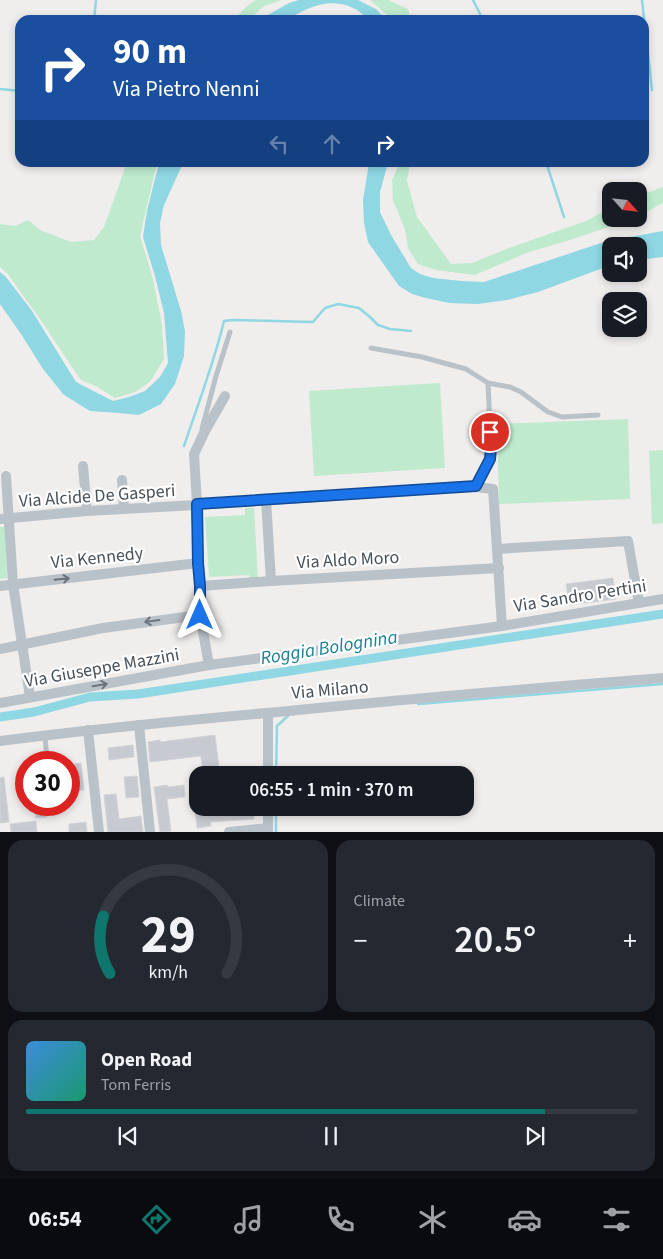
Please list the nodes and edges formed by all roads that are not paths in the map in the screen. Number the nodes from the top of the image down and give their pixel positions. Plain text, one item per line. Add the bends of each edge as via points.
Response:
1 (230, 332) dead end
2 (371, 348) dead end
3 (488, 382) junction
4 (225, 396) dead end
5 (598, 415) dead end
6 (200, 442) junction
7 (83, 466) dead end
8 (6, 476) dead end
9 (122, 480) dead end
10 (476, 486) junction
11 (266, 500) junction
12 (197, 505) junction
13 (124, 509) junction
14 (87, 511) junction
15 (4, 519) edge
16 (497, 549) junction
17 (198, 563) junction
18 (498, 568) junction
19 (271, 581) junction
20 (13, 584) junction
21 (0, 586) edge
22 (200, 586) junction
23 (663, 599) edge
24 (638, 603) junction
25 (200, 615) junction
26 (502, 626) junction
27 (22, 644) junction
28 (0, 648) edge
29 (209, 665) junction
30 (663, 678) edge
31 (30, 697) junction
32 (0, 703) edge
33 (268, 712) junction
34 (138, 725) junction
35 (88, 730) junction
36 (45, 735) junction
37 (0, 741) edge
38 (46, 751) edge
39 (268, 766) edge
40 (268, 816) edge
41 (268, 830) edge
42 (99, 832) edge
43 (150, 832) edge
44 (229, 832) edge

1 - 6 lane
2 - 3 lane via 466,369
3 - 5 lane via 521,392 548,412 562,417
3 - 10 lane via 490,459
4 - 6 street
6 - 12 street via 194,454
7 - 14 street
8 - 15 street
9 - 13 street
10 - 11 street, Via Alcide De Gasperi
10 - 16 street, Via Alcide De Gasperi via 493,489
11 - 12 street, Via Alcide De Gasperi
11 - 19 street
12 - 13 street, Via Alcide De Gasperi
12 - 17 street
13 - 14 street, Via Alcide De Gasperi
14 - 15 street, Via Alcide De Gasperi
15 - 20 street
16 - 18 street
16 - 24 street via 628,541
20 -> 17 street, Via Kennedy
17 - 22 street
18 - 19 street, Via Aldo Moro
18 - 26 street
19 - 22 street, Via Aldo Moro
20 - 21 street, Via Kennedy
20 - 27 street
22 - 25 street
23 - 24 street, Via Sandro Pertini
24 - 26 street, Via Sandro Pertini
25 -> 27 street via 103,628
25 - 29 street
26 - 29 street, Via Sandro Pertini
27 - 28 street
27 - 31 street
31 -> 29 street, Via Giuseppe Mazzini
30 - 33 street, Via Milano
31 - 32 street, Via Giuseppe Mazzini
33 - 34 street, Via Milano
33 - 39 street
34 - 35 street, Via Milano
34 - 43 street
35 - 36 street, Via Milano
35 - 42 street
36 - 37 street, Via Milano
36 - 38 lane
40 - 41 street
41 - 44 street

